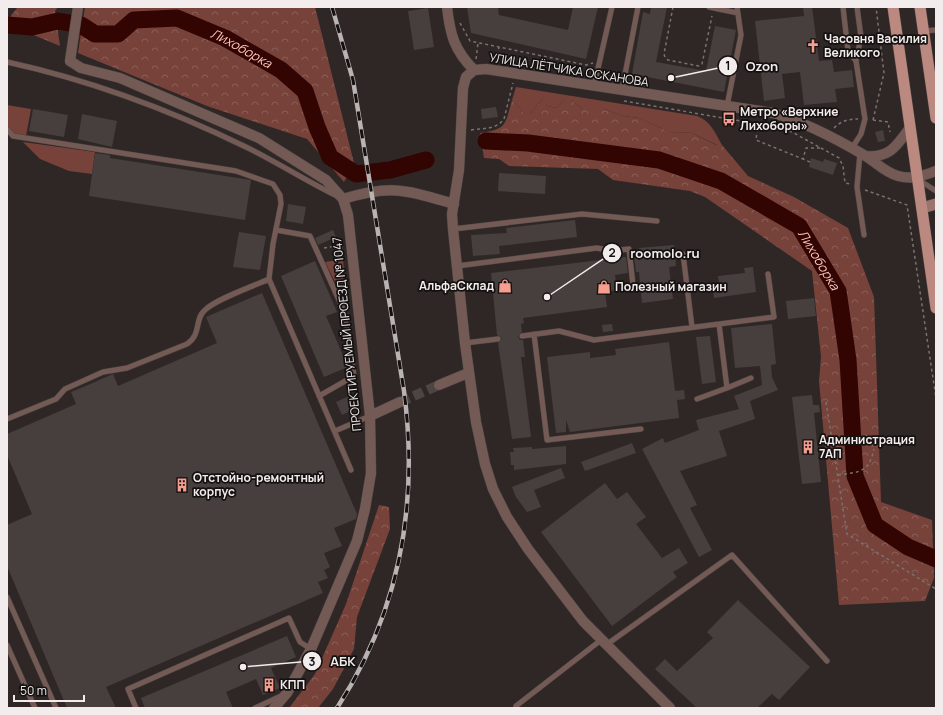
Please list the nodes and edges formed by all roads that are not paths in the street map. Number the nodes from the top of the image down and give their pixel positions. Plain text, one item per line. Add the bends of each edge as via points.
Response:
1 (78, 7) edge
2 (447, 7) edge
3 (612, 7) edge
4 (638, 7) edge
5 (711, 7) edge
6 (843, 7) edge
7 (857, 7) edge
8 (893, 7) edge
9 (920, 7) edge
10 (738, 10) edge
11 (936, 30) edge
12 (924, 31) junction
13 (856, 61) junction
14 (7, 62) edge
15 (474, 70) junction
16 (934, 85) edge
17 (594, 86) junction
18 (621, 96) junction
19 (727, 107) junction
20 (936, 118) edge
21 (7, 129) edge
22 (909, 129) junction
23 (859, 152) junction
24 (936, 171) edge
25 (917, 178) junction
26 (936, 192) edge
27 (343, 199) junction
28 (454, 204) junction
29 (936, 204) edge
30 (922, 208) junction
31 (657, 221) dead end
32 (452, 229) junction
33 (276, 230) junction
34 (864, 234) dead end
35 (683, 254) dead end
36 (456, 266) junction
37 (768, 274) dead end
38 (270, 279) junction
39 (633, 285) dead end
40 (936, 308) edge
41 (719, 324) junction
42 (692, 327) junction
43 (534, 334) junction
44 (522, 336) dead end
45 (498, 339) dead end
46 (465, 343) junction
47 (468, 373) junction
48 (751, 378) dead end
49 (439, 385) tunnel mouth
50 (727, 388) junction
51 (319, 396) junction
52 (697, 399) dead end
53 (400, 402) tunnel mouth
54 (370, 416) junction
55 (7, 419) edge
56 (641, 429) dead end
57 (334, 431) junction
58 (351, 470) dead end
59 (7, 598) edge
60 (603, 643) junction
61 (7, 645) edge
62 (311, 649) junction
63 (827, 661) dead end
64 (287, 693) junction
65 (516, 706) dead end
66 (35, 708) edge
67 (56, 708) edge
68 (136, 708) edge
69 (255, 708) edge
70 (274, 708) edge
71 (670, 708) edge

1 - 27 street via 70,61 81,68 120,78 260,138 326,180
2 - 15 street via 450,32 456,47
3 - 17 lane
4 - 18 lane
5 - 10 lane
6 - 13 lane via 848,51
7 - 13 lane via 861,37
8 - 22 main road
9 - 12 main road
10 - 19 lane via 741,30 737,40
11 - 12 lane
12 - 16 main road
13 - 23 lane via 865,119
14 - 27 lane via 67,77 150,105 247,147
15 - 17 street, УЛИЦА ЛЁТЧИКА ОСКАНОВА
15 - 28 street via 466,78 463,88 459,170
16 - 20 main road
17 - 18 street, УЛИЦА ЛЁТЧИКА ОСКАНОВА
18 - 19 street, УЛИЦА ЛЁТЧИКА ОСКАНОВА
19 - 23 street, УЛИЦА ЛЁТЧИКА ОСКАНОВА via 793,118
21 - 33 lane via 13,136 236,171 262,179 273,184 280,195 281,204
22 - 23 street via 889,153 875,157
22 - 25 main road
23 - 25 street, УЛИЦА ЛЁТЧИКА ОСКАНОВА via 884,170 898,176
23 - 34 lane via 857,187
24 - 25 street, УЛИЦА ЛЁТЧИКА ОСКАНОВА
25 - 26 lane
25 - 30 main road
27 - 28 street via 366,192 390,189 415,192
27 - 54 street, ПРОЕКТИРУЕМЫЙ ПРОЕЗД № 1047 via 348,216
28 - 32 street
29 - 30 main road
30 - 40 main road
31 - 32 lane via 582,214
32 - 36 street
33 - 38 lane
33 - 51 lane via 310,236 344,311 354,376
35 - 42 lane
36 - 39 lane via 597,248 611,251 629,249
36 - 46 street
37 - 41 lane via 774,317
38 - 51 lane
38 - 55 lane via 204,310 197,333 187,344 127,368 103,372 65,389 56,399
41 - 42 lane
41 - 50 lane
42 - 43 lane via 594,340 559,331
43 - 44 lane
43 - 56 lane via 547,440
45 - 46 lane
46 - 47 street
47 - 49 street
47 - 60 street via 485,464 493,489 528,549
48 - 50 lane
50 - 52 lane
51 - 57 lane
53 - 54 street
54 - 57 lane
54 - 62 street, ПРОЕКТИРУЕМЫЙ ПРОЕЗД № 1047 via 371,474 358,535
57 - 58 lane
59 - 67 lane
60 - 63 lane via 732,555
60 - 65 lane
60 - 71 street
61 - 66 lane
62 - 64 street, ПРОЕКТИРУЕМЫЙ ПРОЕЗД № 1047
62 - 68 lane via 300,642 289,618 128,689
64 - 69 lane
64 - 70 street, ПРОЕКТИРУЕМЫЙ ПРОЕЗД № 1047

